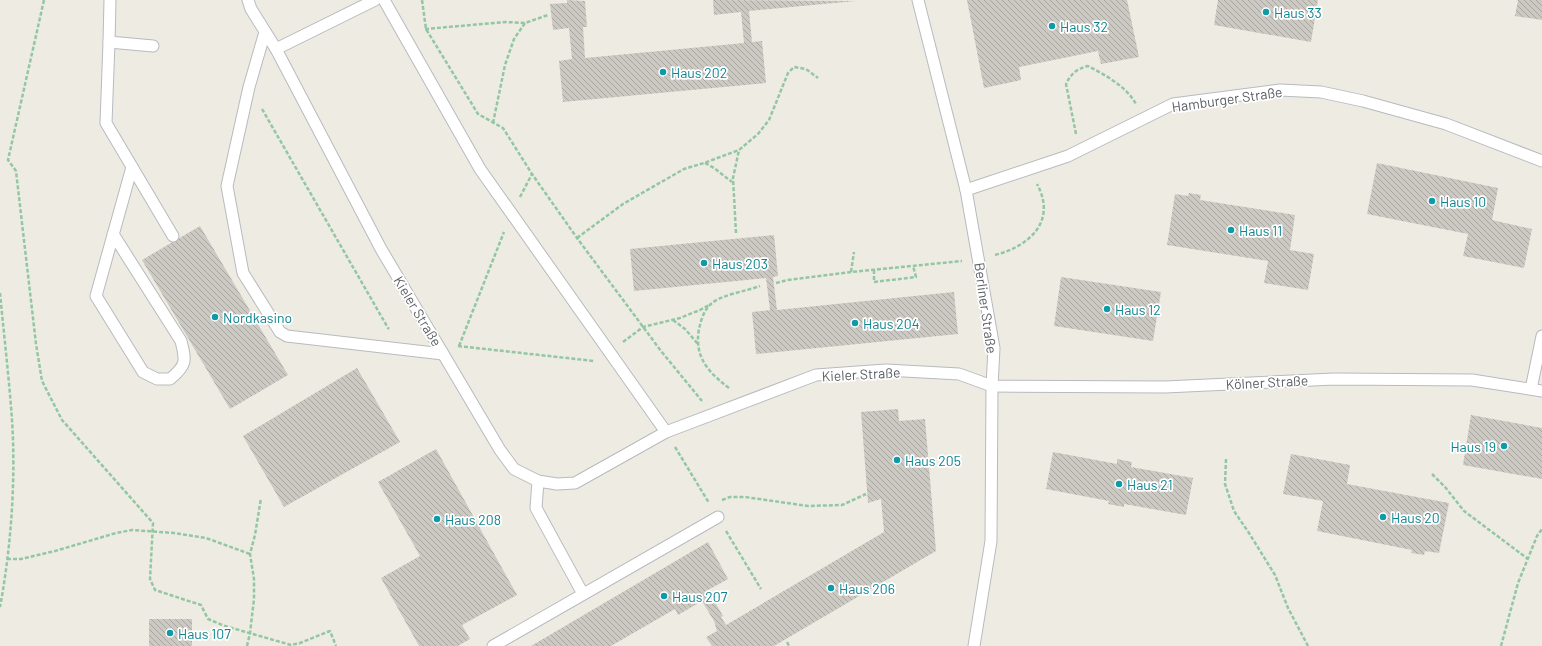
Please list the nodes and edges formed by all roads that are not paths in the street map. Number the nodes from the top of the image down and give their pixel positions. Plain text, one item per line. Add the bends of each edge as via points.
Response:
1 (110, 0) edge
2 (248, 0) edge
3 (375, 0) edge
4 (384, 0) edge
5 (918, 0) edge
6 (265, 32) junction
7 (108, 42) junction
8 (153, 46) dead end
9 (276, 49) junction
10 (1542, 161) edge
11 (132, 167) junction
12 (966, 190) junction
13 (113, 234) junction
14 (173, 236) dead end
15 (1542, 336) edge
16 (443, 354) junction
17 (992, 386) junction
18 (1536, 390) edge
19 (666, 432) junction
20 (538, 481) junction
21 (718, 517) dead end
22 (583, 594) junction
23 (493, 646) edge
24 (974, 646) edge

1 - 7 lane
2 - 6 lane, Kieler Straße
3 - 9 lane
4 - 19 lane via 480,169
5 - 12 lane, Berliner Straße
6 - 9 lane, Kieler Straße
6 - 16 lane via 227,186 243,273 280,332 287,336
7 - 8 lane
7 - 11 lane via 106,123
9 - 16 lane, Kieler Straße via 381,249
10 - 12 lane, Hamburger Straße via 1446,124 1363,101 1321,92 1280,90 1173,104 1068,156
11 - 13 lane
11 - 14 lane
12 - 17 lane, Berliner Straße via 994,348
13 - 13 lane via 96,296 143,372 157,379 170,379 180,371 186,359 181,341
15 - 18 lane
16 - 20 lane, Kieler Straße via 500,450 514,468
17 - 18 lane, Kölner Straße via 1165,387 1334,378 1472,380
17 - 19 lane, Kieler Straße via 958,374 886,370 816,375
17 - 24 lane, Berliner Straße via 991,541
19 - 20 lane, Kieler Straße via 574,483
20 - 22 lane via 536,508
21 - 22 lane
22 - 23 lane

